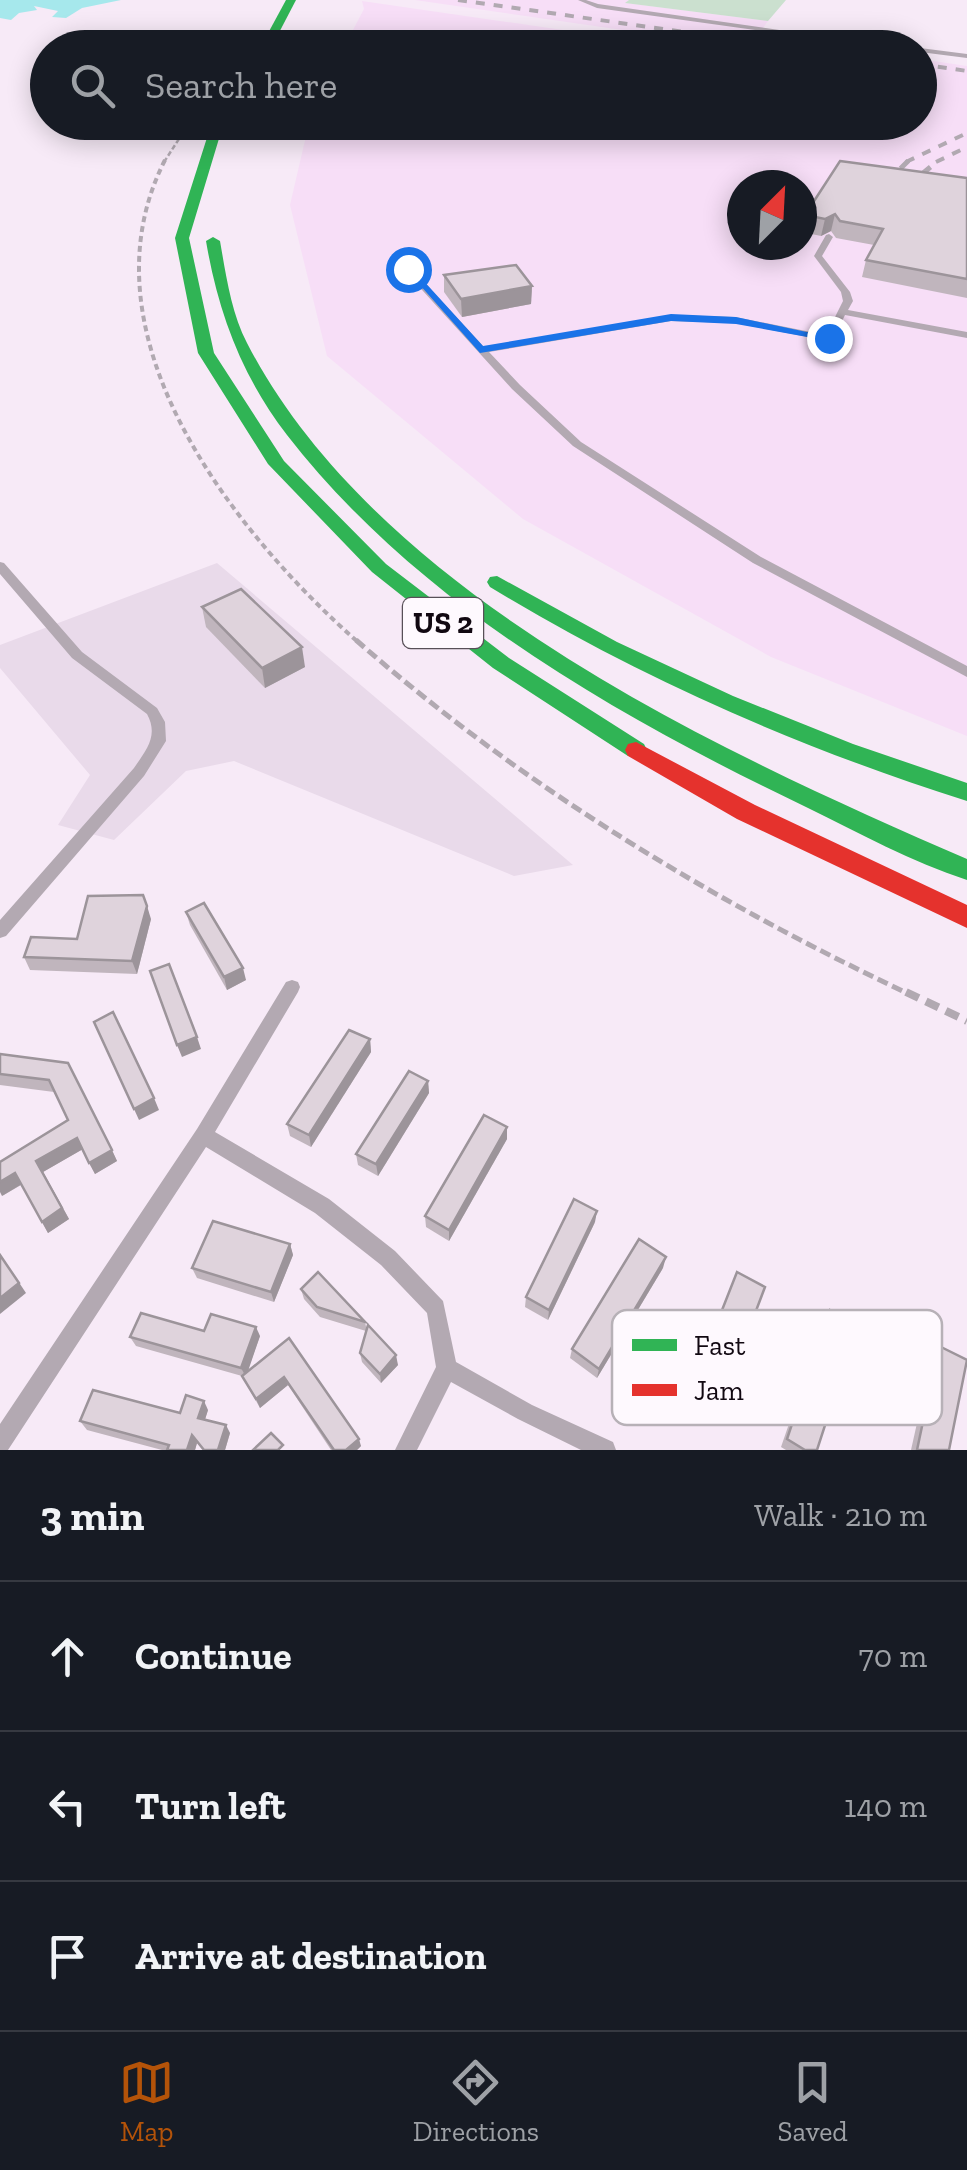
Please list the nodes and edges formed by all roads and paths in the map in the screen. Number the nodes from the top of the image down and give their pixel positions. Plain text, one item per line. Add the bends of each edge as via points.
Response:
1 (582, 0) edge
2 (297, 8) edge
3 (279, 30) edge
4 (771, 30) edge
5 (937, 52) edge
6 (967, 56) edge
7 (208, 140) edge
8 (235, 140) edge
9 (829, 237) edge
10 (408, 269) dead end
11 (219, 277) junction
12 (844, 312) junction
13 (967, 335) edge
14 (480, 350) junction
15 (422, 530) dead end
16 (0, 566) edge
17 (475, 567) dead end
18 (967, 672) edge
19 (967, 792) edge
20 (967, 870) edge
21 (967, 917) edge
22 (0, 931) edge
23 (292, 987) dead end
24 (204, 1135) junction
25 (448, 1368) junction
26 (0, 1442) edge
27 (406, 1450) edge
28 (605, 1450) edge

1 - 4 lane
2 - 3 highway
5 - 6 lane
7 - 21 highway, US 2 via 184,216 190,296 235,403 300,494 403,592 535,690 727,803
8 - 11 highway, US 2 via 215,188
9 - 12 lane via 818,256 845,292
10 - 14 lane
11 - 15 highway via 320,434
11 - 20 highway, US 2 via 243,353 277,408 336,482 437,572 509,628 654,722 846,820
12 - 13 lane
12 - 14 lane via 829,338 736,320 671,318
14 - 18 lane via 550,420 622,475 773,569
16 - 22 lane via 77,655 152,711 160,732 139,772
17 - 19 highway via 676,682
23 - 24 lane
24 - 25 lane via 322,1206 388,1258 436,1308
24 - 26 lane
25 - 27 lane
25 - 28 lane

